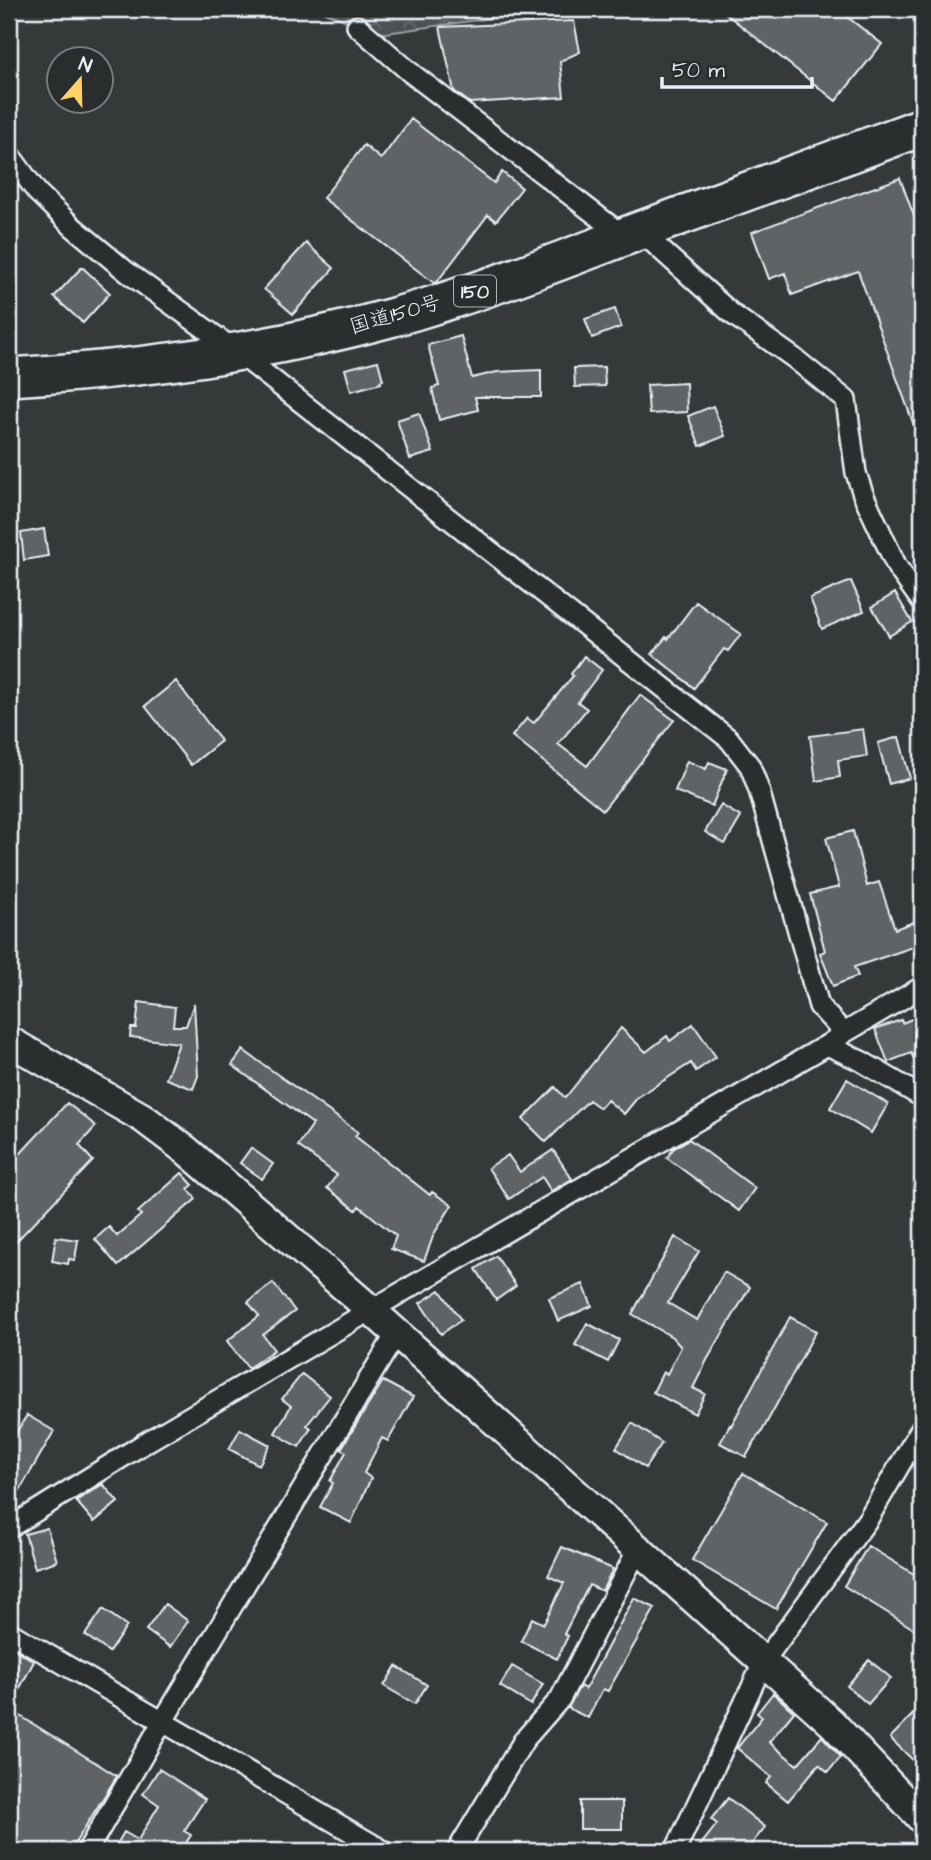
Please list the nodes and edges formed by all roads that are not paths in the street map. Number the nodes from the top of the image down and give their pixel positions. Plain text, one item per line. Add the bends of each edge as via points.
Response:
1 (357, 26) dead end
2 (922, 127) edge
3 (9, 154) edge
4 (632, 234) junction
5 (236, 351) junction
6 (9, 377) edge
7 (922, 601) edge
8 (922, 987) edge
9 (844, 1033) junction
10 (9, 1041) edge
11 (827, 1045) junction
12 (922, 1097) edge
13 (371, 1310) junction
14 (396, 1334) junction
15 (922, 1427) edge
16 (9, 1528) edge
17 (638, 1549) junction
18 (9, 1632) edge
19 (764, 1661) junction
20 (163, 1721) junction
21 (922, 1819) edge
22 (87, 1851) edge
23 (384, 1851) edge
24 (457, 1851) edge
25 (675, 1851) edge

1 - 4 street via 411,73
2 - 4 highway, 国道150号 / 150
3 - 5 street via 37,192 73,227
4 - 5 highway, 国道150号 / 150 via 390,318
4 - 7 street via 846,400 863,494 897,567
5 - 6 highway, 国道150号 / 150 via 76,373
5 - 9 street via 729,739 750,766 759,790 819,1006
8 - 9 street
9 - 11 street
10 - 13 street via 143,1118
11 - 12 street
11 - 13 street
13 - 14 street
13 - 16 street
14 - 17 street
14 - 20 street
15 - 19 street via 868,1519
17 - 19 street
17 - 24 street via 560,1699 524,1740
18 - 20 street
19 - 21 street via 832,1723
19 - 25 street
20 - 22 street
20 - 23 street

